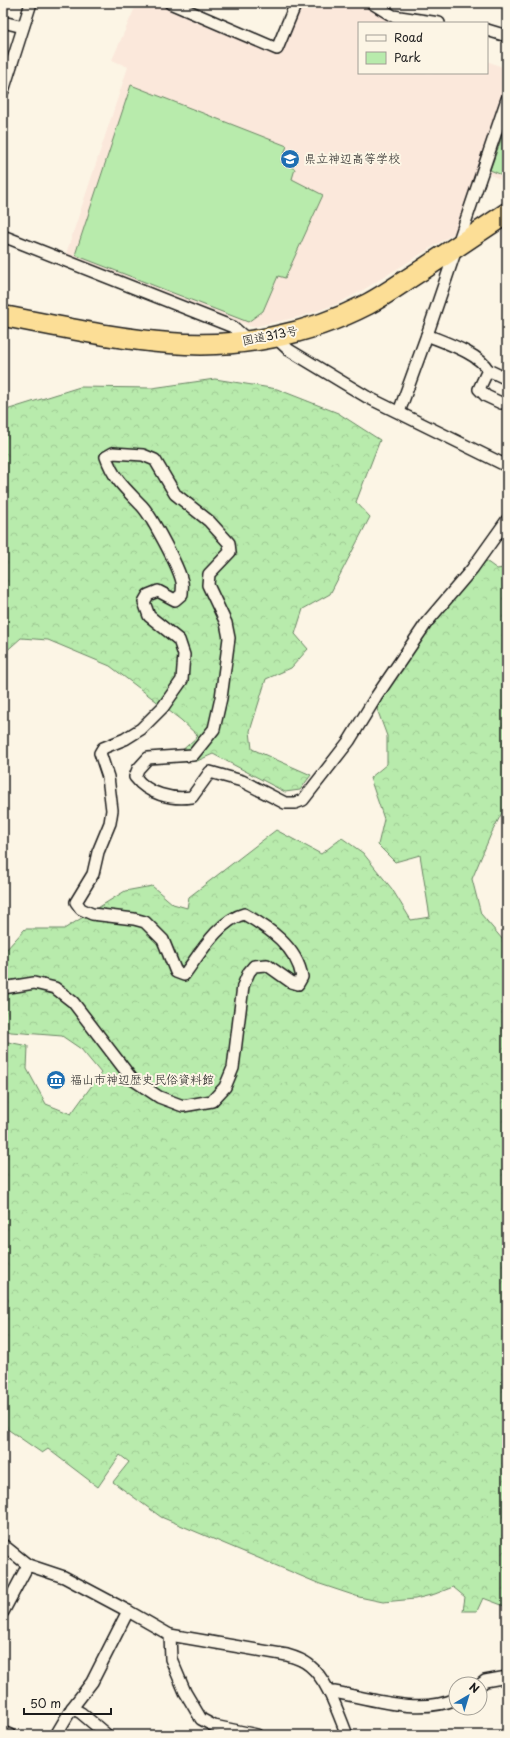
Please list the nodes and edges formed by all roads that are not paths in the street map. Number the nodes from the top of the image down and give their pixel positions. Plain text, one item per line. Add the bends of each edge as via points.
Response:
1 (31, 3) edge
2 (170, 3) edge
3 (296, 3) edge
4 (372, 3) edge
5 (3, 22) edge
6 (432, 22) edge
7 (23, 27) junction
8 (488, 30) edge
9 (507, 36) edge
10 (3, 90) edge
11 (507, 99) edge
12 (507, 213) edge
13 (3, 236) edge
14 (458, 245) junction
15 (3, 316) edge
16 (427, 335) junction
17 (275, 337) junction
18 (249, 341) junction
19 (488, 370) junction
20 (507, 379) edge
21 (502, 403) dead end
22 (399, 412) junction
23 (507, 466) edge
24 (507, 520) edge
25 (3, 988) edge
26 (3, 1545) edge
27 (28, 1566) junction
28 (128, 1610) junction
29 (3, 1612) edge
30 (170, 1635) junction
31 (507, 1677) edge
32 (488, 1680) edge
33 (330, 1693) junction
34 (448, 1703) edge
35 (72, 1708) junction
36 (3, 1732) edge
37 (10, 1735) edge
38 (56, 1735) edge
39 (107, 1735) edge
40 (257, 1735) edge
41 (347, 1735) edge

1 - 7 street
2 - 3 street via 277,49
4 - 6 street via 393,16
5 - 7 street
7 - 10 street
8 - 9 street
11 - 14 street
12 - 14 highway, 国道313号
13 - 18 street via 233,328
14 - 16 street
14 - 17 highway, 国道313号 via 369,304 330,321
15 - 18 highway, 国道313号 via 136,340 202,345
16 - 19 street via 483,362
16 - 22 street
17 - 18 highway, 国道313号
17 - 22 street via 302,358 367,397
19 - 20 street
19 - 21 street via 479,388 486,396
22 - 23 street
24 - 25 street via 472,569 427,622 349,741 303,800 285,803 242,782 210,772 192,797 180,799 158,794 142,786 135,778 138,769 148,758 193,756 214,729 229,638 226,623 208,585 209,574 230,552 229,543 209,521 175,494 155,460 143,455 113,453 106,458 122,486 143,507 168,550 182,582 182,594 175,600 158,591 148,595 144,602 149,616 179,640 184,655 182,680 163,707 141,729 103,748 100,753 108,777 112,810 110,823 98,852 93,874 76,902 81,909 92,914 145,922 163,940 176,972 184,976 221,927 244,914 281,939 300,965 302,977 298,984 267,965 254,966 243,986 233,1068 225,1087 212,1101 184,1106 159,1097 132,1079 73,1002 55,988 34,983
26 - 27 street
27 - 28 street via 64,1577
27 - 29 street
28 - 30 street
28 - 35 street via 92,1682
30 - 33 street via 287,1655 314,1670
30 - 40 street via 171,1659 185,1692 201,1719 214,1726
31 - 32 street
33 - 34 street via 424,1707
33 - 41 street
35 - 38 street
35 - 39 street
36 - 37 street

